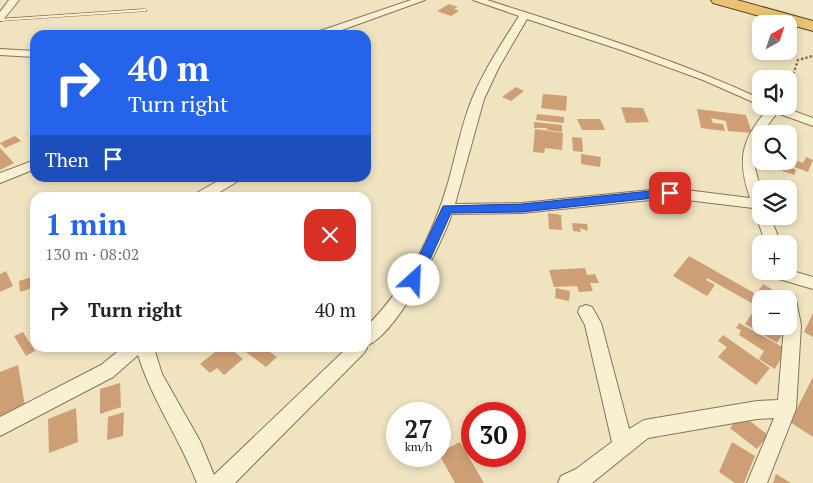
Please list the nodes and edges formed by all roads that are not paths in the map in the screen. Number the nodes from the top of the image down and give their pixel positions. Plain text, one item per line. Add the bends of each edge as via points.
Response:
1 (14, 0) edge
2 (420, 0) edge
3 (478, 0) edge
4 (719, 0) edge
5 (777, 0) edge
6 (145, 10) dead end
7 (813, 10) edge
8 (524, 16) junction
9 (0, 19) edge
10 (813, 26) edge
11 (333, 30) edge
12 (0, 52) edge
13 (30, 54) edge
14 (752, 99) edge
15 (766, 115) edge
16 (792, 115) edge
17 (813, 122) edge
18 (30, 166) edge
19 (0, 178) edge
20 (752, 180) edge
21 (226, 182) edge
22 (208, 192) edge
23 (752, 208) edge
24 (447, 209) junction
25 (797, 277) edge
26 (813, 283) edge
27 (586, 312) dead end
28 (371, 334) edge
29 (791, 335) edge
30 (129, 352) edge
31 (146, 352) edge
32 (354, 352) edge
33 (787, 409) junction
34 (0, 427) edge
35 (623, 445) junction
36 (207, 483) edge
37 (220, 483) edge
38 (568, 483) edge
39 (757, 483) edge

1 - 9 street
2 - 11 street
3 - 8 street
4 - 10 highway
5 - 7 highway
6 - 9 lane
8 - 14 street via 625,48 707,78
8 - 24 street via 478,99
12 - 13 street
15 - 20 street via 748,149
16 - 17 street
18 - 19 street
21 - 22 street
23 - 24 street via 670,193 522,208
24 - 28 street via 414,280 386,320
25 - 26 street
27 - 35 street via 593,323
29 - 33 street
30 - 34 street via 107,371
31 - 36 street via 154,377 193,448
32 - 37 street
33 - 35 street via 757,410 644,429
33 - 39 street
35 - 38 street via 583,477

